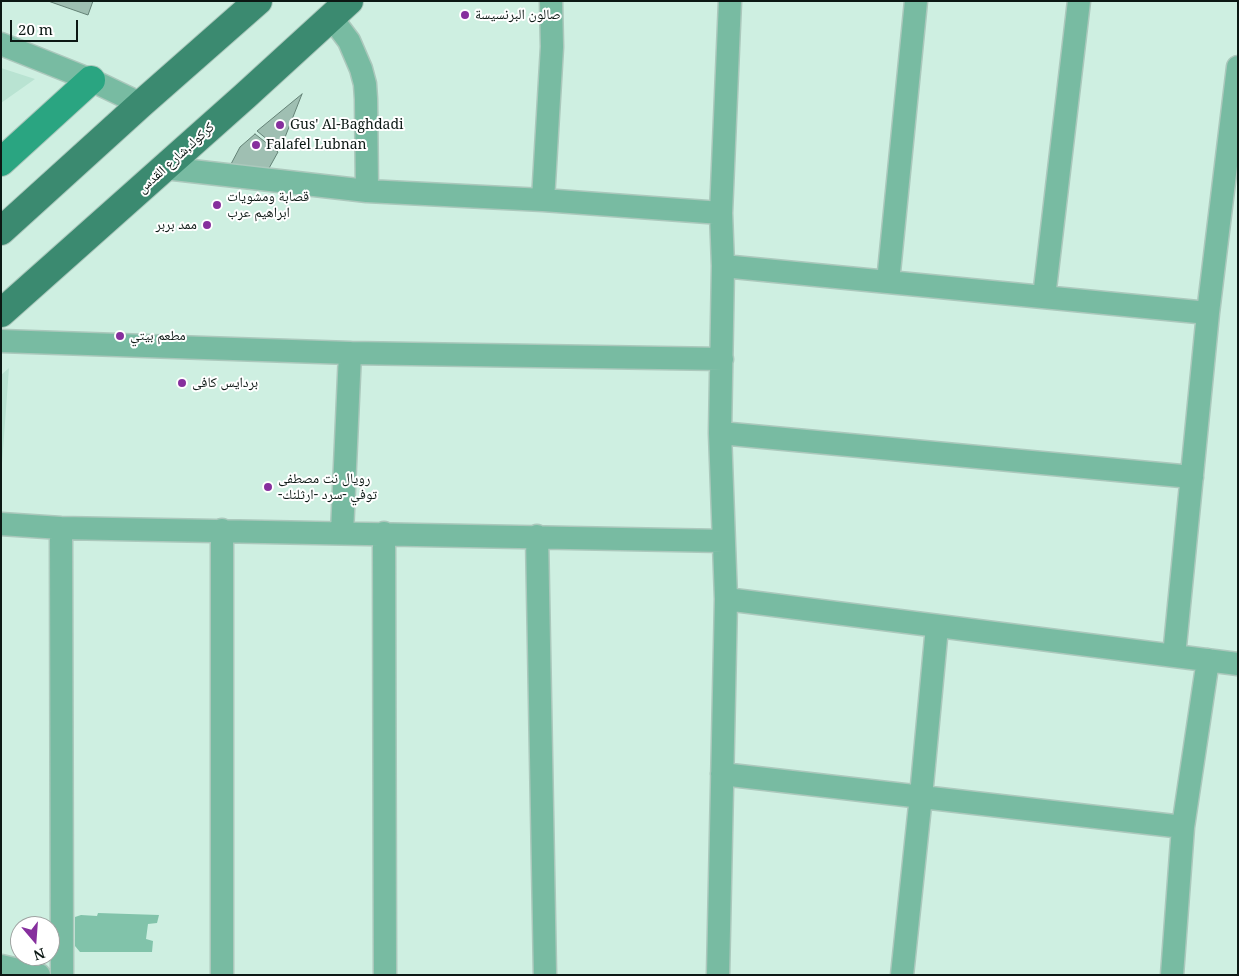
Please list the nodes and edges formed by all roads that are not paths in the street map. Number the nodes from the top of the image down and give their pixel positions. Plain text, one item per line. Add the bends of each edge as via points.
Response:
1 (258, 1) edge
2 (551, 1) edge
3 (730, 1) edge
4 (916, 1) edge
5 (1079, 1) edge
6 (340, 9) edge
7 (1, 44) edge
8 (1238, 67) edge
9 (91, 80) junction
10 (141, 104) junction
11 (1, 162) edge
12 (165, 168) junction
13 (367, 191) junction
14 (543, 200) junction
15 (721, 213) junction
16 (1, 231) edge
17 (723, 266) junction
18 (888, 282) junction
19 (1044, 297) junction
20 (1, 313) edge
21 (1208, 314) junction
22 (1, 341) edge
23 (350, 353) junction
24 (722, 359) junction
25 (720, 433) junction
26 (1192, 477) junction
27 (1, 524) edge
28 (61, 528) junction
29 (222, 530) junction
30 (342, 532) junction
31 (384, 533) junction
32 (537, 536) junction
33 (723, 541) junction
34 (726, 599) junction
35 (937, 626) junction
36 (1174, 656) junction
37 (1208, 660) junction
38 (1238, 664) edge
39 (722, 774) junction
40 (921, 796) junction
41 (1183, 827) junction
42 (1, 966) edge
43 (39, 975) edge
44 (62, 975) edge
45 (222, 975) edge
46 (385, 975) edge
47 (545, 975) edge
48 (718, 975) edge
49 (902, 975) edge
50 (1172, 975) edge

1 - 10 main road
2 - 14 street via 552,47
3 - 15 street
4 - 18 street
5 - 19 street
6 - 12 main road, كركوك,شارع القدس
6 - 13 street via 364,84
7 - 9 street
8 - 21 street
9 - 10 street
9 - 11 street
10 - 16 main road
12 - 13 street
12 - 20 main road, كركوك,شارع القدس
13 - 14 street
14 - 15 street
15 - 17 street
17 - 18 street
17 - 24 street
18 - 19 street
19 - 21 street
21 - 26 street
22 - 23 street
23 - 24 street
23 - 30 street
24 - 25 street
25 - 26 street
25 - 33 street
26 - 36 street
27 - 28 street
28 - 29 street
28 - 44 street
29 - 30 street
29 - 45 street
30 - 31 street
31 - 32 street
31 - 46 street
32 - 33 street
32 - 47 street
33 - 34 street
34 - 35 street
34 - 39 street
35 - 36 street
35 - 40 street
36 - 37 street
37 - 38 street
37 - 41 street
39 - 40 street
39 - 48 street
40 - 41 street
40 - 49 street
41 - 50 street
42 - 43 street

